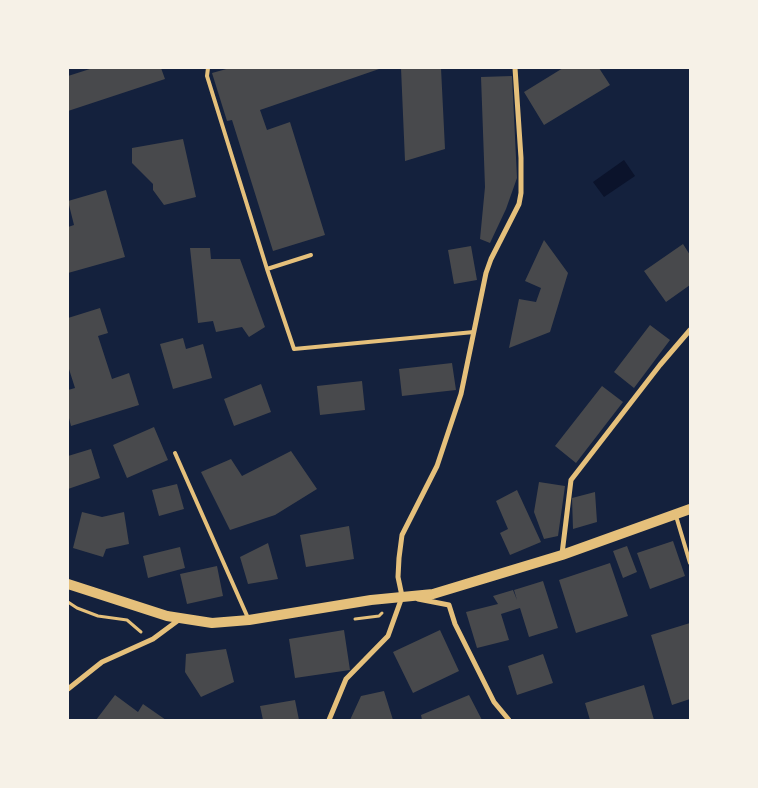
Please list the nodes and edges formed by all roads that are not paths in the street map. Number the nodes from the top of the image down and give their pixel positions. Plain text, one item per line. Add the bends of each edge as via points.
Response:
1 (208, 68) edge
2 (516, 68) edge
3 (311, 255) dead end
4 (267, 270) junction
5 (690, 330) edge
6 (474, 332) junction
7 (174, 453) dead end
8 (690, 509) edge
9 (676, 514) junction
10 (562, 555) junction
11 (690, 564) edge
12 (68, 584) edge
13 (402, 596) junction
14 (180, 618) junction
15 (249, 620) junction
16 (68, 689) edge
17 (329, 720) edge
18 (508, 720) edge

1 - 4 lane via 207,76
2 - 6 street via 521,193 519,204 486,273
3 - 4 lane
4 - 6 lane via 294,349
5 - 10 street via 570,480
6 - 13 street via 461,394 438,466 402,535 398,576
7 - 15 lane
8 - 9 main road
9 - 10 main road
9 - 11 lane
10 - 13 main road via 433,594
12 - 14 main road
13 - 15 main road
13 - 17 street via 388,636 346,679
13 - 18 street via 449,605 455,624 494,702
14 - 15 main road via 212,622
14 - 16 street via 154,639 102,662

